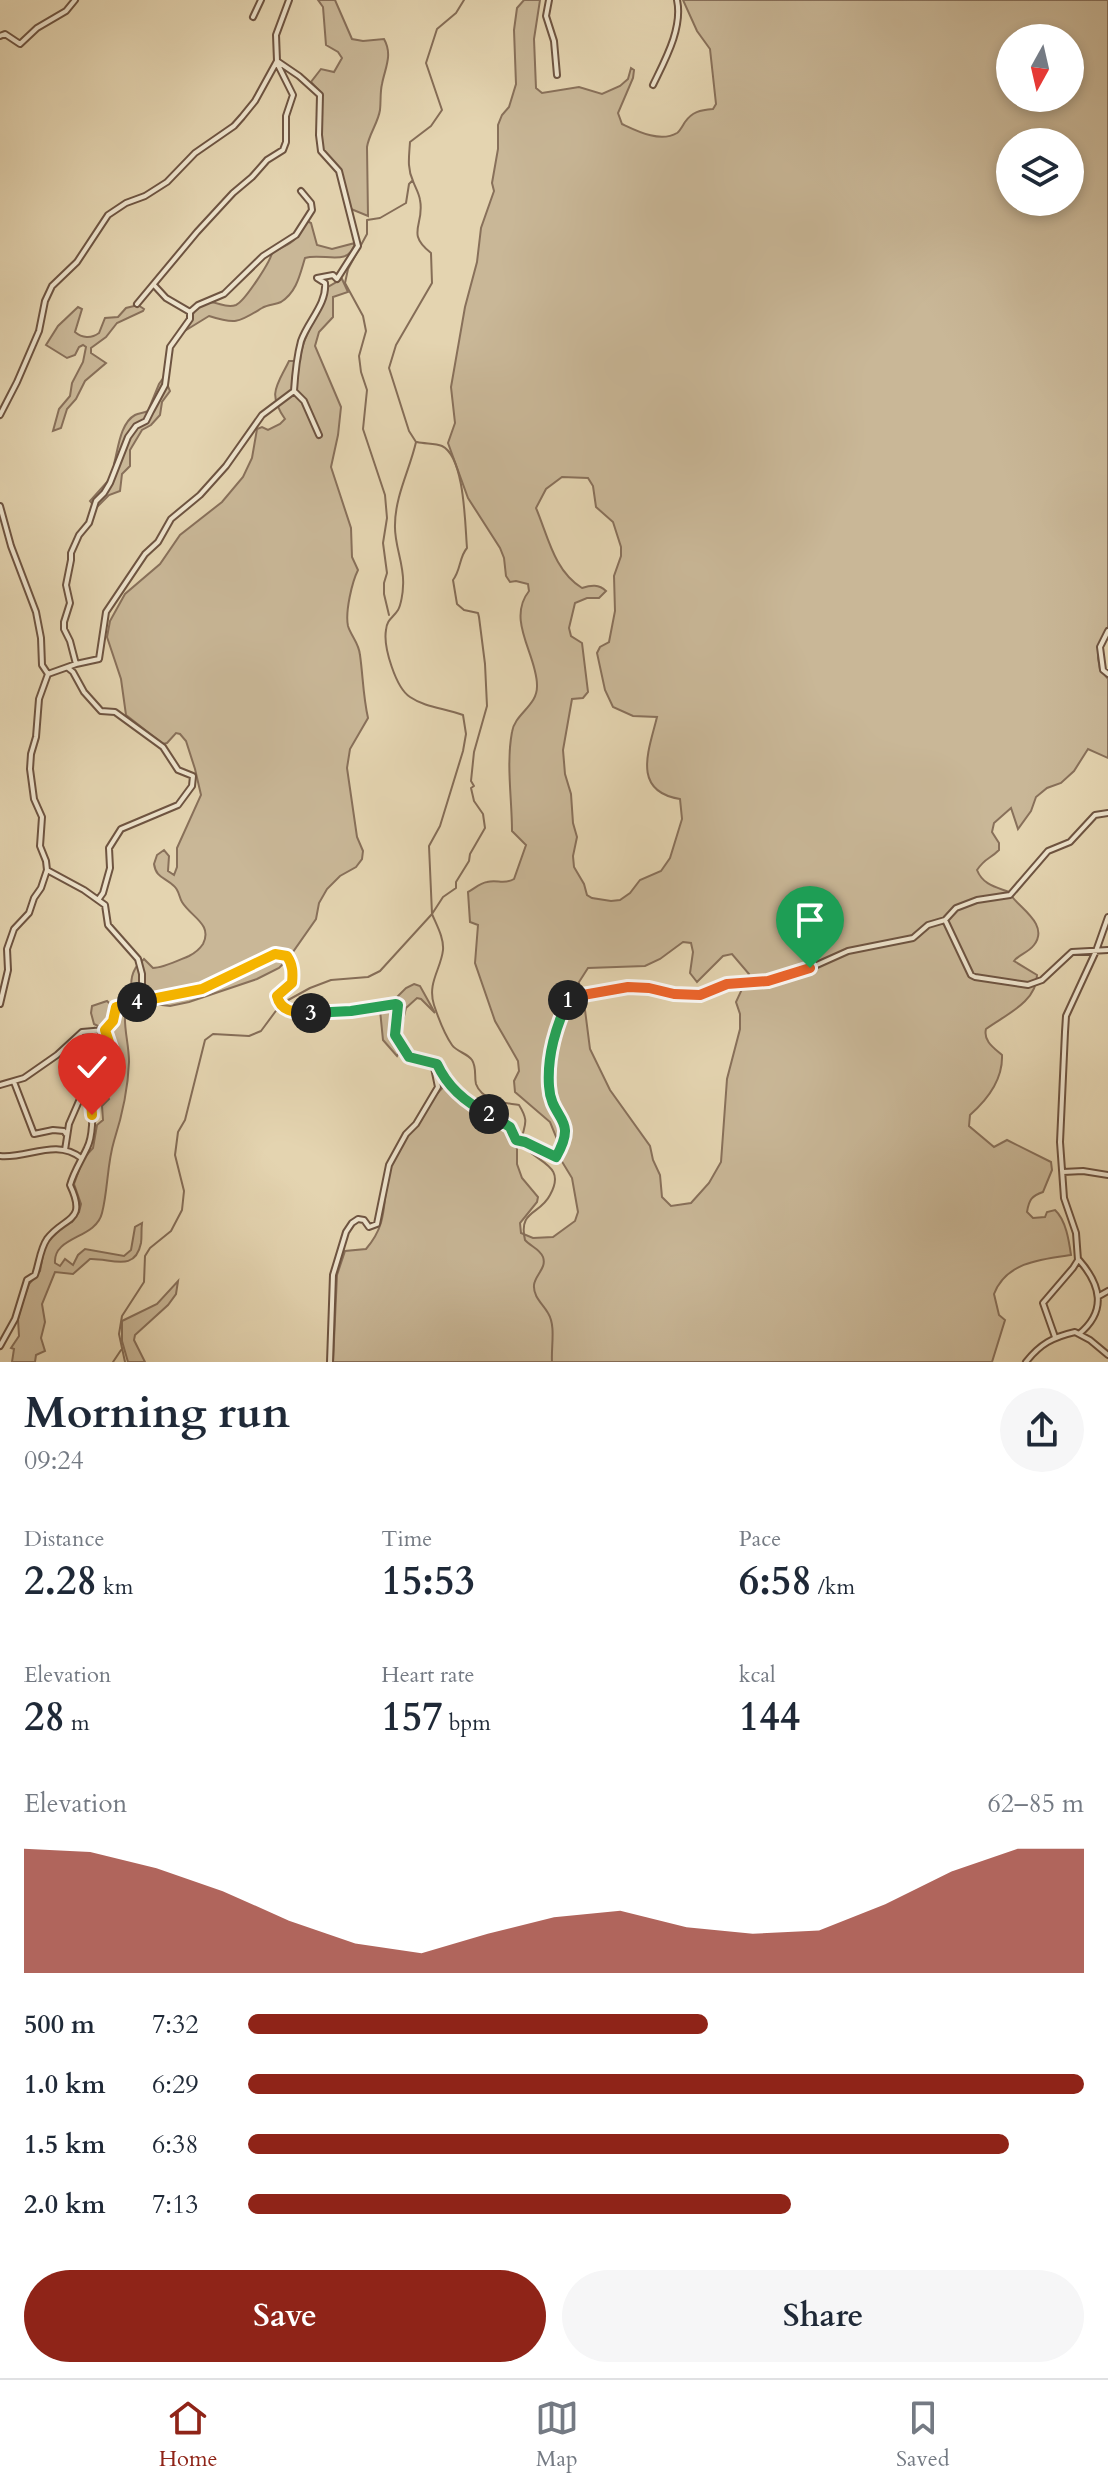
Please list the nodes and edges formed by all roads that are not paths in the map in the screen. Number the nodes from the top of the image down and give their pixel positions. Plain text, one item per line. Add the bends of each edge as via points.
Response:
1 (75, 0) edge
2 (261, 0) edge
3 (289, 0) edge
4 (549, 0) edge
5 (677, 0) edge
6 (253, 17) dead end
7 (0, 36) edge
8 (277, 61) junction
9 (557, 75) dead end
10 (653, 85) dead end
11 (301, 191) dead end
12 (154, 285) junction
13 (137, 304) dead end
14 (190, 312) junction
15 (294, 391) junction
16 (0, 415) edge
17 (319, 435) dead end
18 (0, 506) edge
19 (1108, 631) edge
20 (76, 664) junction
21 (68, 668) junction
22 (48, 674) junction
23 (1108, 674) edge
24 (1108, 813) edge
25 (47, 870) junction
26 (98, 900) junction
27 (1108, 917) edge
28 (945, 920) junction
29 (1108, 950) edge
30 (1096, 951) junction
31 (0, 1004) edge
32 (116, 1007) junction
33 (105, 1030) junction
34 (94, 1031) junction
35 (433, 1063) junction
36 (14, 1082) junction
37 (0, 1085) edge
38 (66, 1134) junction
39 (65, 1150) junction
40 (0, 1156) edge
41 (81, 1158) junction
42 (1062, 1173) junction
43 (1108, 1175) edge
44 (1078, 1260) junction
45 (1108, 1291) edge
46 (1099, 1296) junction
47 (1079, 1334) junction
48 (1055, 1337) junction
49 (0, 1346) edge
50 (1108, 1355) edge
51 (330, 1362) edge
52 (1026, 1362) edge

1 - 7 street via 24,43
2 - 6 street
3 - 8 street via 276,35
4 - 9 street via 546,16
5 - 10 street via 675,33
8 - 12 street via 293,95 283,150 233,193
8 - 15 street via 320,95 321,151 339,171 358,246 337,279 317,278 326,288 303,337
8 - 16 street via 234,126 195,153 167,182 108,215 77,262 58,278
11 - 14 street via 312,210 296,235 263,256 224,294
12 - 13 street
12 - 14 street
14 - 20 street via 187,326 170,347 165,385 146,421 128,437 110,483 71,553 64,629
15 - 17 street
15 - 20 street via 269,408 226,466 171,519 106,612 99,659
18 - 22 street via 36,612 42,665
19 - 23 street via 1100,647
20 - 21 street
21 - 22 street
21 - 26 street via 101,711 115,712 163,747 178,770 193,776 178,805 121,829 109,848 110,868
22 - 25 street via 39,699 30,769
24 - 28 street via 1095,815 1070,842 1048,851 1010,895 956,908
25 - 26 street
25 - 31 street via 29,913 14,929
26 - 32 street via 105,905 108,925 138,959 142,974 142,987
27 - 30 street
28 - 30 street via 975,977 1028,985 1042,980 1068,954
28 - 35 street via 913,938 848,951 768,981 727,984 700,995 628,987 570,996 554,1031 549,1071 553,1103 567,1133 556,1157 516,1140 510,1127 452,1089
29 - 30 street
30 - 42 street via 1066,1016 1059,1131
32 - 33 street
32 - 35 street via 202,989 275,954 287,956 292,983 277,996 283,1008 318,1014 396,1004 397,1040 409,1057
33 - 34 street
33 - 41 street via 112,1051 98,1097 91,1102 88,1146
34 - 36 street via 82,1032
34 - 38 street via 89,1078
35 - 51 street via 438,1087 389,1165 377,1224 369,1227 358,1219 352,1223 335,1263
36 - 37 street
36 - 38 street via 34,1134
38 - 39 street
39 - 40 street
39 - 41 street
41 - 49 street via 70,1185 76,1198 71,1221 45,1241 35,1275 27,1280
42 - 43 street
42 - 44 street
44 - 46 street
44 - 48 street via 1043,1303
45 - 46 street
46 - 47 street via 1098,1310
47 - 48 street
47 - 50 street
48 - 52 street

